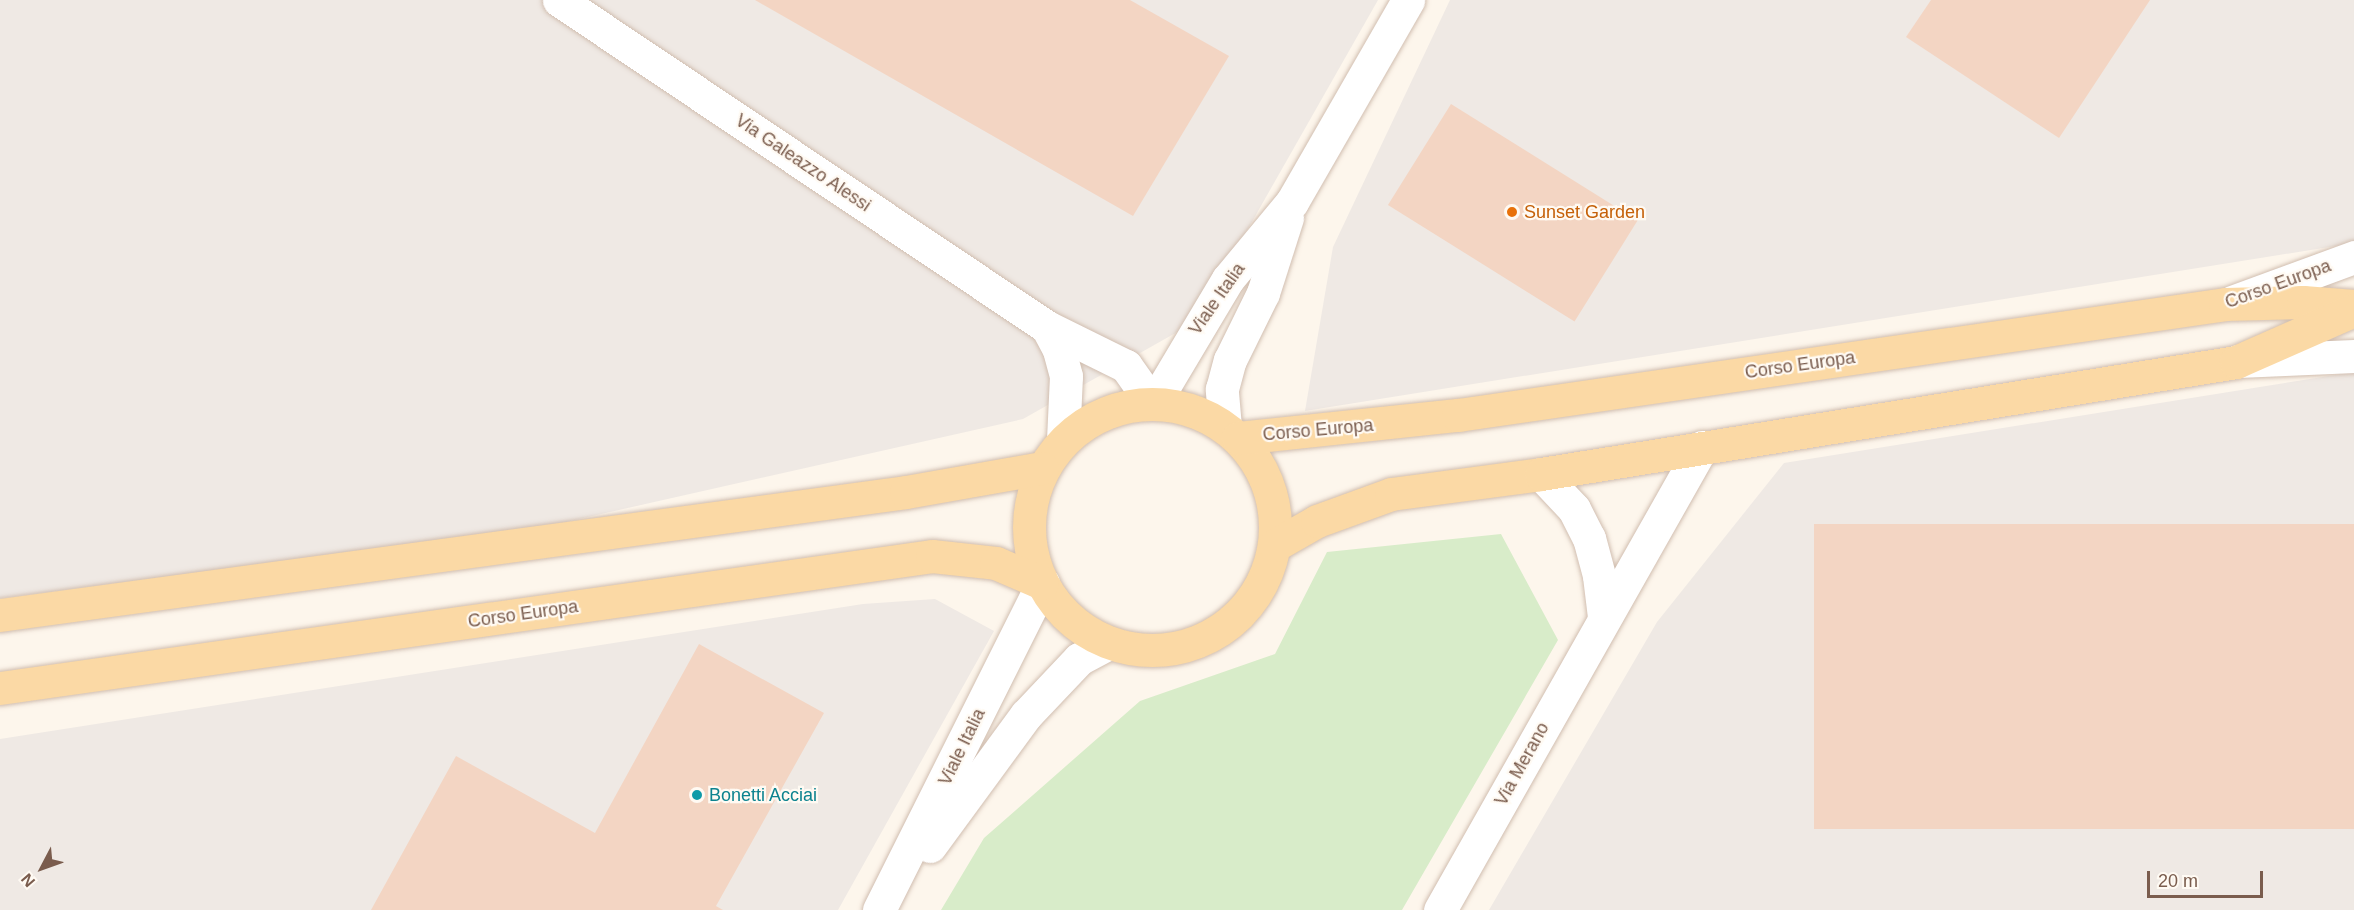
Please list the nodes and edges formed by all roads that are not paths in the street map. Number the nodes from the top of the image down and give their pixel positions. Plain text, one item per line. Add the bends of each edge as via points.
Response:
1 (559, 0) edge
2 (1408, 0) edge
3 (1292, 202) junction
4 (2354, 257) edge
5 (2225, 304) junction
6 (2354, 308) edge
7 (1047, 327) junction
8 (2354, 356) edge
9 (2236, 362) junction
10 (1153, 403) junction
11 (1231, 432) junction
12 (1063, 440) junction
13 (1702, 447) junction
14 (1042, 468) junction
15 (1541, 474) junction
16 (1275, 545) junction
17 (1043, 583) junction
18 (0, 615) edge
19 (1604, 617) junction
20 (1109, 643) junction
21 (0, 688) edge
22 (881, 910) edge
23 (1440, 910) edge

1 - 7 street, Via Galeazzo Alessi
2 - 3 street, Viale Italia
3 - 10 street, Viale Italia via 1228,279
3 - 11 street, Viale Italia via 1263,293 1230,360 1222,389
4 - 5 street, Corso Europa
5 - 6 main road via 2303,302
5 - 11 main road, Corso Europa via 1458,414
6 - 9 main road
7 - 10 street, Via Galeazzo Alessi via 1126,366
7 - 12 street via 1066,376
8 - 9 street
9 - 13 main road
10 - 11 main road via 1193,410
10 - 12 main road via 1123,406 1089,421
11 - 16 main road via 1257,460 1269,486
12 - 14 main road
13 - 15 main road
13 - 19 street, Via Merano
14 - 17 main road via 1030,502 1029,539 1035,571
14 - 18 main road via 906,492
15 - 16 main road via 1391,494 1317,521
15 - 19 street via 1574,509 1589,538
16 - 20 main road via 1264,580 1244,611 1215,634 1181,647 1145,650
17 - 20 main road via 1057,607
17 - 21 main road, Corso Europa via 996,563 933,556
17 - 22 street, Viale Italia
19 - 23 street, Via Merano
20 - 22 street, Viale Italia via 1079,659 1026,714

